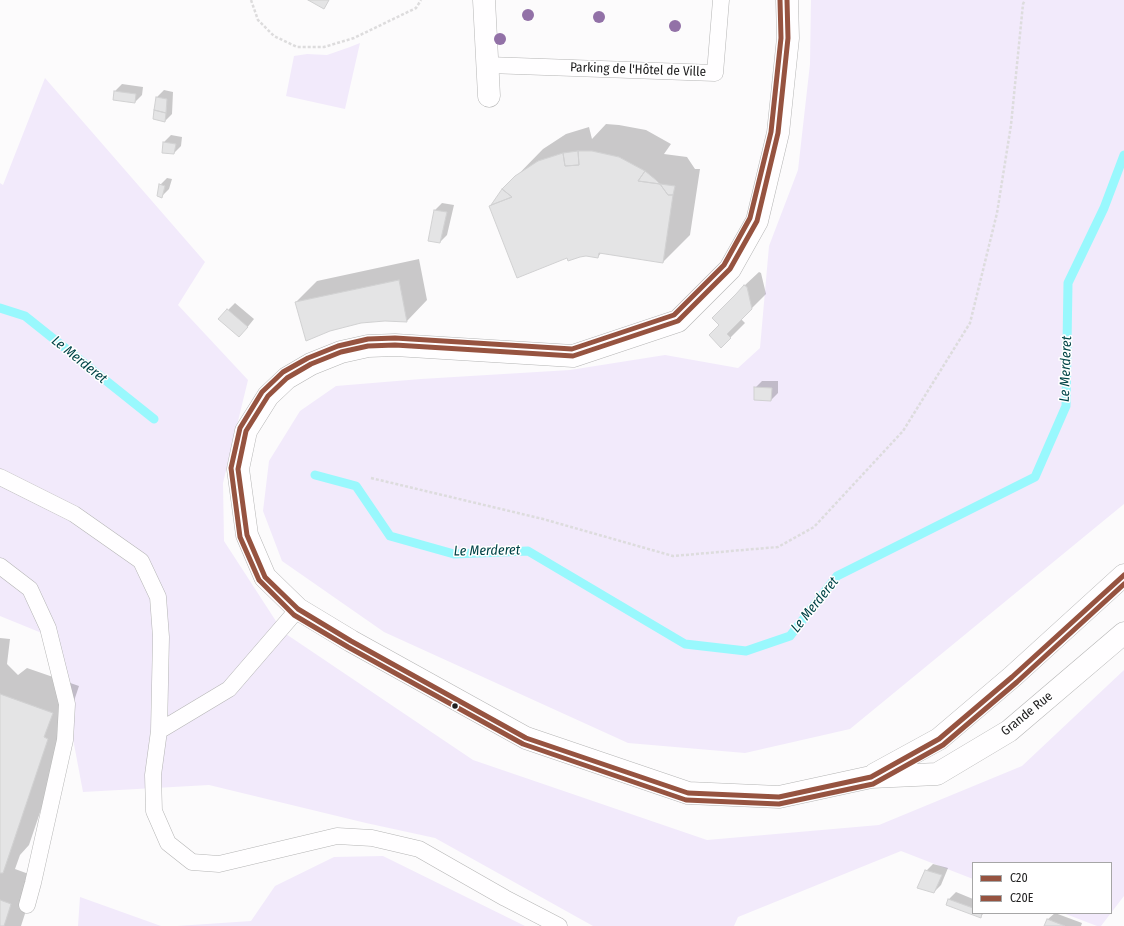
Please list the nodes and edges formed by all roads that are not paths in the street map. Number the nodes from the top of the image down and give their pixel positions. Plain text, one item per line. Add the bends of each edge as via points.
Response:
1 (484, 0) edge
2 (721, 0) edge
3 (787, 0) edge
4 (488, 65) junction
5 (489, 96) dead end
6 (0, 477) edge
7 (0, 566) edge
8 (1124, 575) edge
9 (298, 609) junction
10 (1124, 632) edge
11 (159, 731) junction
12 (871, 777) junction
13 (27, 905) dead end
14 (560, 926) edge

1 - 4 street
2 - 4 lane, Parking de l'Hôtel de Ville via 715,73
3 - 9 street, Grande Rue via 788,38 778,133 756,221 730,269 678,321 573,356 395,345 368,346 341,352 311,364 287,378 268,396 246,431 238,469 247,535 265,577
4 - 5 street
6 - 11 lane via 74,514 141,560 158,597
7 - 13 lane via 30,589 48,628 67,704 65,740
8 - 12 street, Grande Rue via 1012,677 939,738
9 - 11 lane via 229,689
9 - 12 street, Grande Rue via 526,738 688,793 779,797
10 - 12 street, Grande Rue via 1009,731 937,774
11 - 14 lane via 153,775 154,811 168,843 192,862 219,864 337,836 372,838 419,849

